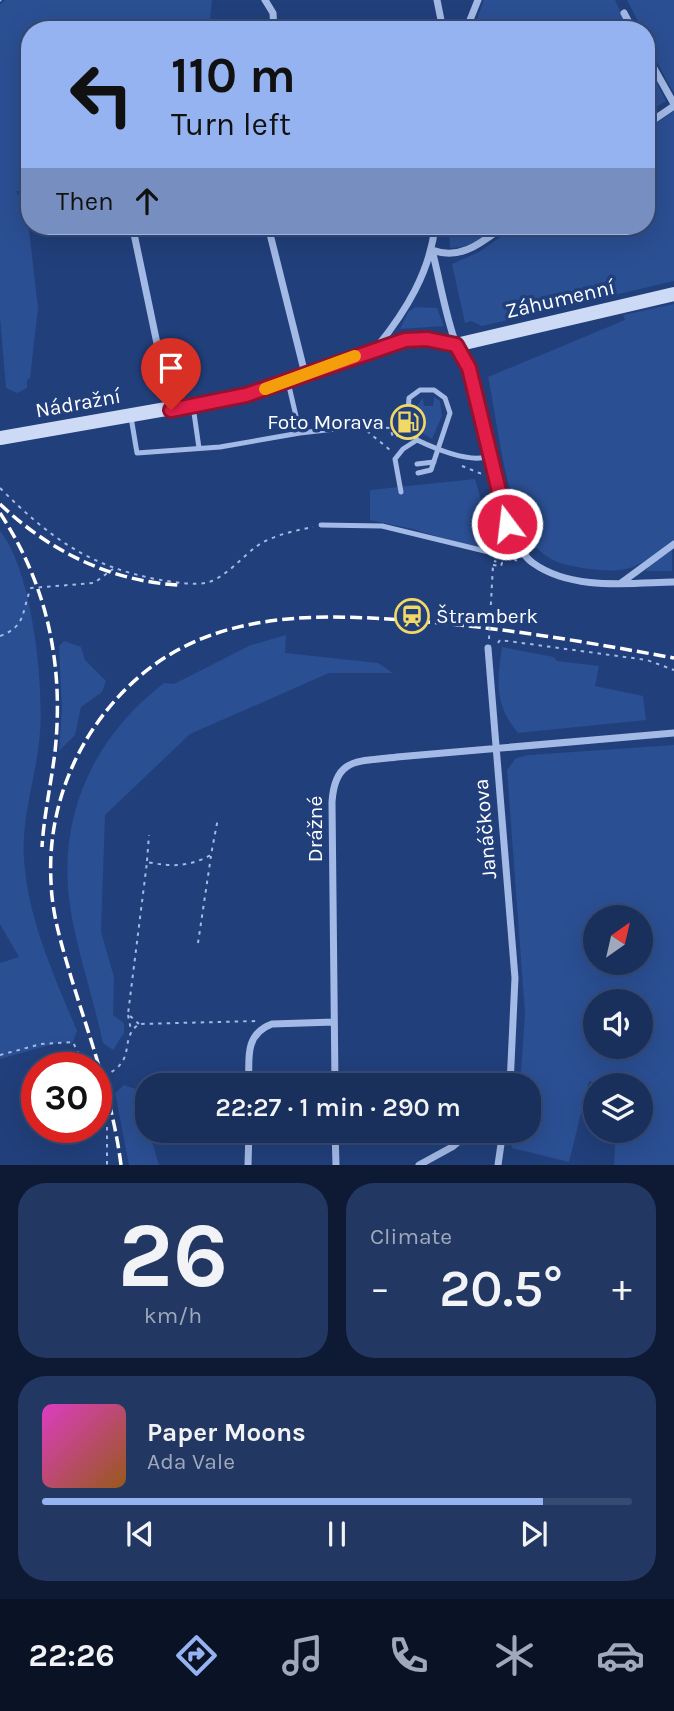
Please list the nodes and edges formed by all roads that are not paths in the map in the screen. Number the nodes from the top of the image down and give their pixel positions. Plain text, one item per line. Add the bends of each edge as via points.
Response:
1 (265, 0) edge
2 (437, 0) edge
3 (478, 0) edge
4 (624, 13) dead end
5 (273, 21) edge
6 (441, 21) edge
7 (470, 21) edge
8 (628, 21) edge
9 (655, 70) edge
10 (674, 105) edge
11 (655, 119) edge
12 (134, 235) edge
13 (270, 235) edge
14 (434, 235) edge
15 (492, 235) edge
16 (432, 250) junction
17 (674, 294) edge
18 (456, 345) junction
19 (374, 350) junction
20 (305, 375) junction
21 (288, 382) junction
22 (193, 406) junction
23 (171, 410) junction
24 (408, 412) dead end
25 (130, 415) junction
26 (361, 426) road end
27 (412, 430) road end
28 (300, 433) junction
29 (0, 438) edge
30 (417, 440) junction
31 (198, 448) junction
32 (439, 450) junction
33 (490, 456) junction
34 (434, 462) junction
35 (417, 464) dead end
36 (418, 473) dead end
37 (401, 492) dead end
38 (321, 525) road end
39 (512, 538) junction
40 (674, 544) edge
41 (674, 582) edge
42 (619, 584) junction
43 (488, 650) road end
44 (674, 733) edge
45 (496, 749) junction
46 (334, 1023) junction
47 (250, 1073) edge
48 (335, 1073) edge
49 (511, 1073) edge
50 (248, 1143) edge
51 (335, 1143) edge
52 (457, 1143) edge
53 (501, 1143) edge
54 (248, 1165) edge
55 (336, 1165) edge
56 (419, 1165) edge
57 (498, 1165) edge

1 - 5 street
2 - 6 street
3 - 7 street
4 - 8 street
9 - 10 street
10 - 11 street
12 - 23 street
13 - 20 street
14 - 16 street
15 - 16 street via 463,252 446,256
16 - 18 street
16 - 19 street via 409,304
17 - 18 main road, Záhumenní
18 - 19 main road, Nádražní via 412,339
18 - 33 street via 469,368
19 - 20 main road, Nádražní
20 - 21 main road, Nádražní
21 - 22 main road, Nádražní
21 - 28 lane
22 - 23 main road, Nádražní
22 - 31 lane
23 - 25 main road, Nádražní
24 - 32 lane via 409,398 415,392 434,390 445,398 450,414
25 - 29 main road, Nádražní
25 - 31 lane via 138,453
26 - 28 lane
27 - 30 lane
28 - 31 lane
30 - 32 lane
30 - 37 lane via 395,459
32 - 33 lane via 481,459
32 - 34 lane
33 - 39 street
34 - 35 lane
34 - 36 lane via 431,470
38 - 39 lane via 382,526 493,553
39 - 42 street via 530,561 549,572
40 - 42 street
41 - 42 street
43 - 45 street
44 - 45 street, Janáčkova
45 - 46 street, Drážné via 358,762 337,775 332,802
45 - 49 street, Janáčkova via 515,978
46 - 47 street via 262,1028 251,1040
46 - 48 street, Drážné
50 - 54 street
51 - 55 street
52 - 56 street
53 - 57 street

